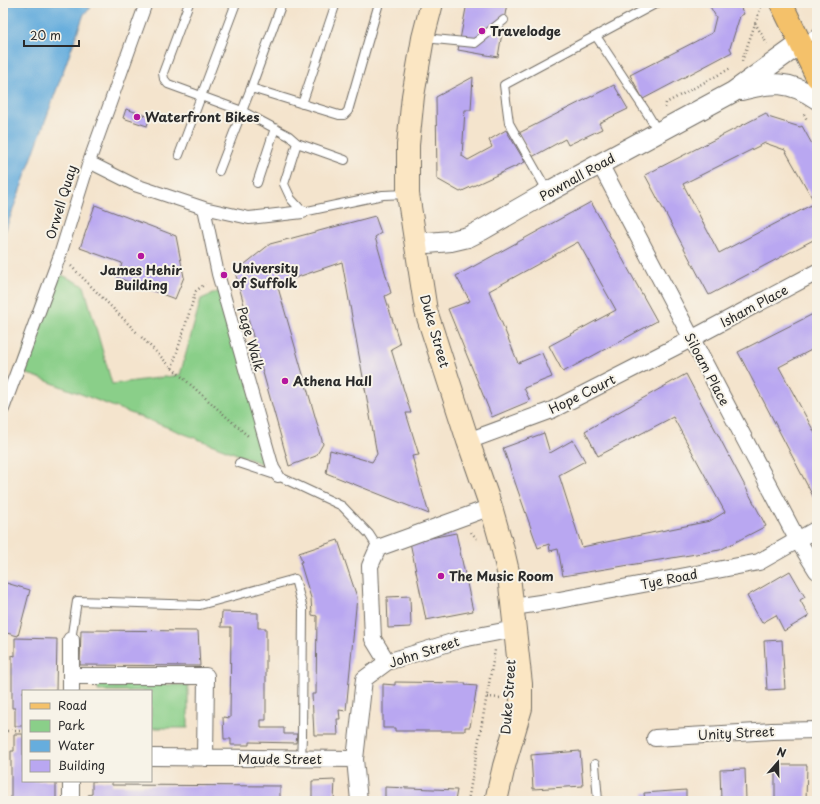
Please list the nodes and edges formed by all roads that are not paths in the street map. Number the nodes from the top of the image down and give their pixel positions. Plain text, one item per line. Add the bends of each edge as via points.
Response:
1 (146, 3) edge
2 (189, 3) edge
3 (236, 3) edge
4 (282, 3) edge
5 (336, 3) edge
6 (379, 3) edge
7 (432, 3) edge
8 (657, 3) edge
9 (781, 3) edge
10 (504, 20) dead end
11 (596, 36) junction
12 (423, 38) junction
13 (809, 38) edge
14 (817, 77) edge
15 (250, 88) junction
16 (733, 92) junction
17 (201, 96) junction
18 (817, 99) edge
19 (302, 104) junction
20 (242, 111) junction
21 (275, 128) junction
22 (659, 133) junction
23 (297, 143) junction
24 (179, 155) dead end
25 (345, 160) dead end
26 (88, 162) junction
27 (600, 164) junction
28 (219, 171) dead end
29 (257, 183) dead end
30 (548, 192) junction
31 (408, 194) junction
32 (204, 208) junction
33 (303, 212) junction
34 (416, 244) junction
35 (817, 272) edge
36 (691, 339) junction
37 (3, 409) edge
38 (468, 441) junction
39 (239, 463) dead end
40 (278, 476) junction
41 (491, 507) junction
42 (817, 529) edge
43 (797, 539) junction
44 (378, 548) junction
45 (817, 571) edge
46 (513, 607) junction
47 (504, 631) junction
48 (70, 640) joint
49 (387, 662) junction
50 (71, 684) edge
51 (817, 730) edge
52 (655, 738) dead end
53 (152, 757) edge
54 (205, 758) junction
55 (301, 759) junction
56 (355, 759) junction
57 (595, 764) dead end
58 (71, 782) edge
59 (70, 801) edge
60 (360, 801) edge
61 (496, 801) edge
62 (598, 801) edge

1 - 26 street, Orwell Quay
2 - 17 lane via 163,73 168,84
3 - 17 lane
4 - 15 lane
5 - 19 lane
6 - 19 lane via 348,111 344,115 338,115
7 - 12 main road, Duke Street
8 - 11 lane
9 - 13 main road
10 - 12 lane via 475,43
11 - 22 lane
11 - 30 lane via 504,85 509,123
12 - 31 main road, Duke Street via 408,145
13 - 14 main road
13 - 16 street, Pownall Road
15 - 19 lane
15 - 20 lane
16 - 18 street, Pownall Road via 766,84 786,85 800,89
16 - 22 street, Pownall Road
17 - 20 lane
17 - 24 lane
20 - 21 lane
20 - 28 lane
21 - 23 lane
21 - 29 lane
22 - 27 street, Pownall Road
23 - 25 lane
23 - 33 lane via 284,184 291,199
26 - 32 street via 135,185
26 - 37 street, Orwell Quay via 60,255
27 - 30 street, Pownall Road
27 - 36 street, Siloam Place
30 - 34 street, Pownall Road via 468,237
31 - 33 lane via 383,195
31 - 34 main road, Duke Street
32 - 33 street via 249,218
32 - 40 street, Page Walk via 218,274 269,455
34 - 38 main road, Duke Street via 426,311
35 - 36 street, Isham Place
36 - 38 street, Hope Court via 552,410
36 - 43 street, Siloam Place
38 - 41 main road, Duke Street
39 - 40 lane
40 - 44 lane via 342,506 369,534
41 - 44 street
41 - 46 main road, Duke Street via 509,576
42 - 43 street, Tye Road
43 - 45 street, Siloam Place
43 - 46 street, Tye Road via 759,562
44 - 49 street via 370,566 373,638
46 - 47 main road, Duke Street
47 - 49 street, John Street via 462,639
47 - 61 main road, Duke Street via 521,684 521,708
48 - 50 street
48 - 55 lane via 77,601 200,605 295,579 303,609
49 - 56 street, John Street via 364,679
50 - 54 street via 206,676
51 - 52 street, Unity Street via 772,730
53 - 54 street, Maude Street
54 - 55 street, Maude Street
55 - 56 street, Maude Street
56 - 60 street, John Street
57 - 62 lane
58 - 59 street

